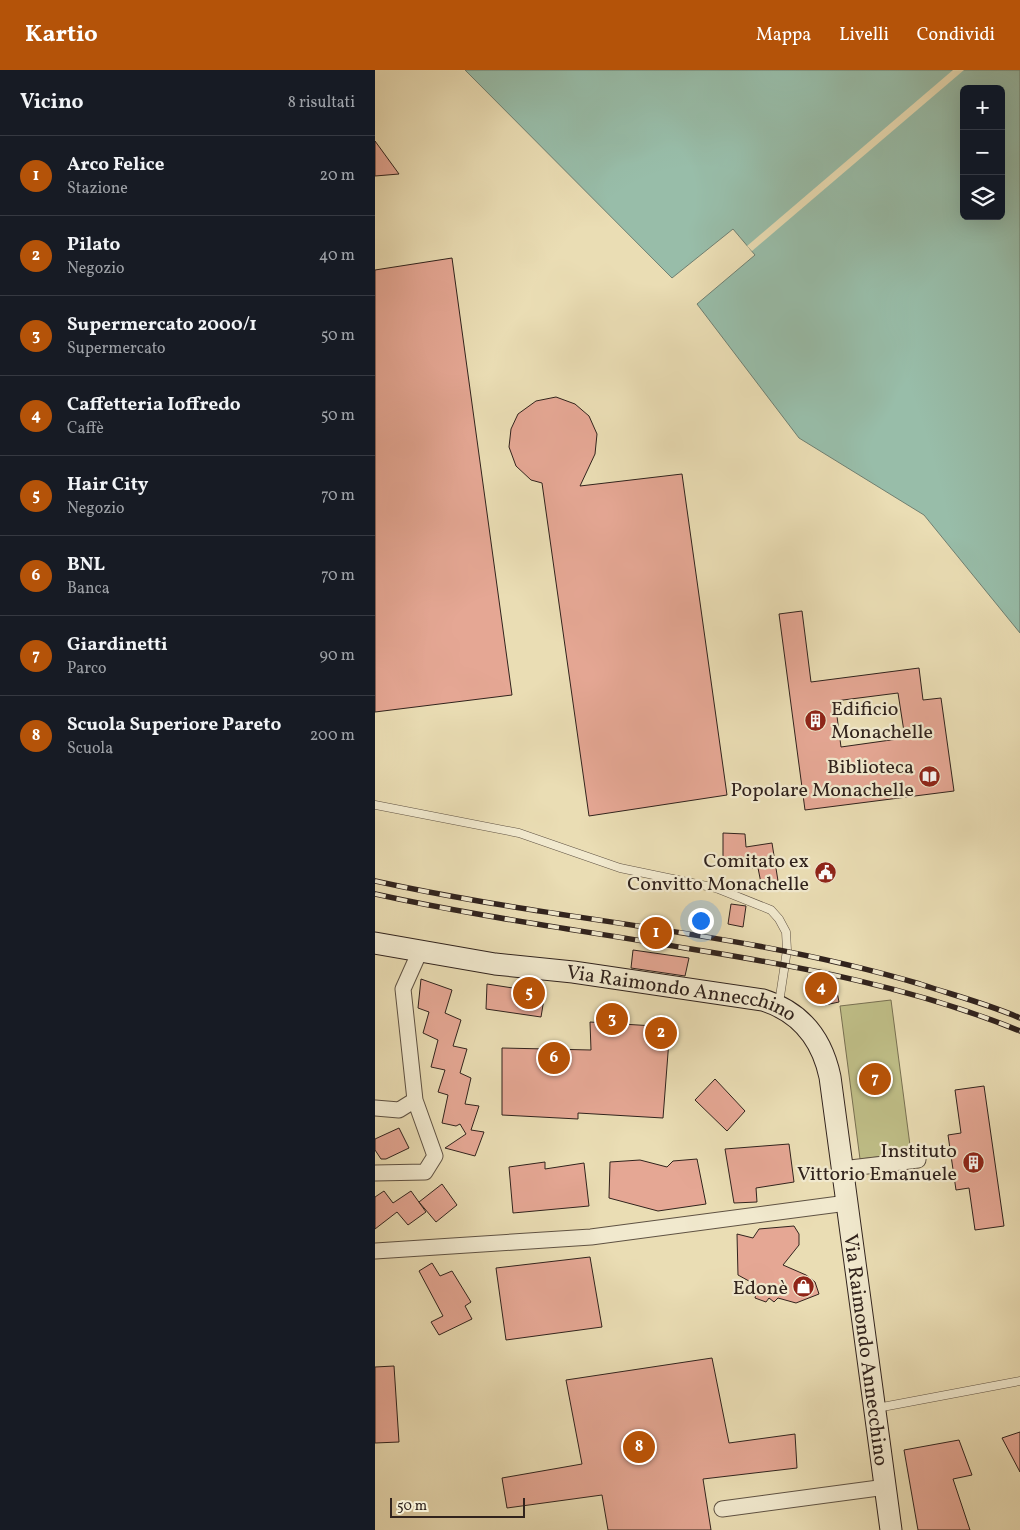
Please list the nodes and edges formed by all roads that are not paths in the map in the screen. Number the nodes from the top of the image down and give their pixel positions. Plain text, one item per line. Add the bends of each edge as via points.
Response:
1 (375, 805) edge
2 (375, 942) edge
3 (420, 951) junction
4 (778, 1005) junction
5 (415, 1100) junction
6 (375, 1108) edge
7 (918, 1160) dead end
8 (842, 1169) junction
9 (375, 1173) edge
10 (847, 1203) junction
11 (375, 1251) edge
12 (1020, 1381) edge
13 (875, 1408) junction
14 (885, 1488) junction
15 (722, 1509) dead end
16 (891, 1530) edge

1 - 4 lane via 519,833 620,868 716,888 771,910 785,932 787,950
2 - 3 street, Via Raimondo Annecchino
3 - 4 street, Via Raimondo Annecchino
3 - 5 street via 403,989
4 - 8 street, Via Raimondo Annecchino via 809,1029 827,1063
5 - 6 street via 399,1110
5 - 9 street via 435,1156 425,1172
7 - 8 street
8 - 10 street, Via Raimondo Annecchino
10 - 11 street via 591,1237
10 - 13 street, Via Raimondo Annecchino
12 - 13 lane
13 - 14 street, Via Raimondo Annecchino
14 - 15 street
14 - 16 street, Via Raimondo Annecchino

